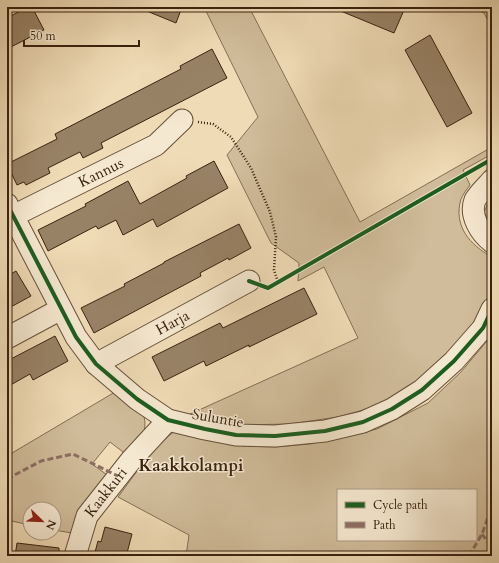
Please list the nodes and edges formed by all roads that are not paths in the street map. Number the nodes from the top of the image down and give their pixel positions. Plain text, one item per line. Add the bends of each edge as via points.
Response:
1 (182, 120) road end
2 (492, 180) edge
3 (10, 210) edge
4 (492, 242) edge
5 (249, 281) road end
6 (492, 309) edge
7 (62, 310) junction
8 (7, 338) edge
9 (96, 364) junction
10 (168, 420) junction
11 (75, 556) edge

1 - 3 street, Kannus via 156,145
2 - 4 street via 476,200 473,214 486,238
3 - 7 street, Suluntie
5 - 9 street, Harja
6 - 10 street, Suluntie via 483,328 454,361 422,390 392,409 363,422 325,431 275,436 236,435
7 - 8 street
7 - 9 street, Suluntie via 76,337
9 - 10 street, Suluntie via 137,399
10 - 11 street, Kaakkuri via 132,459 87,516

